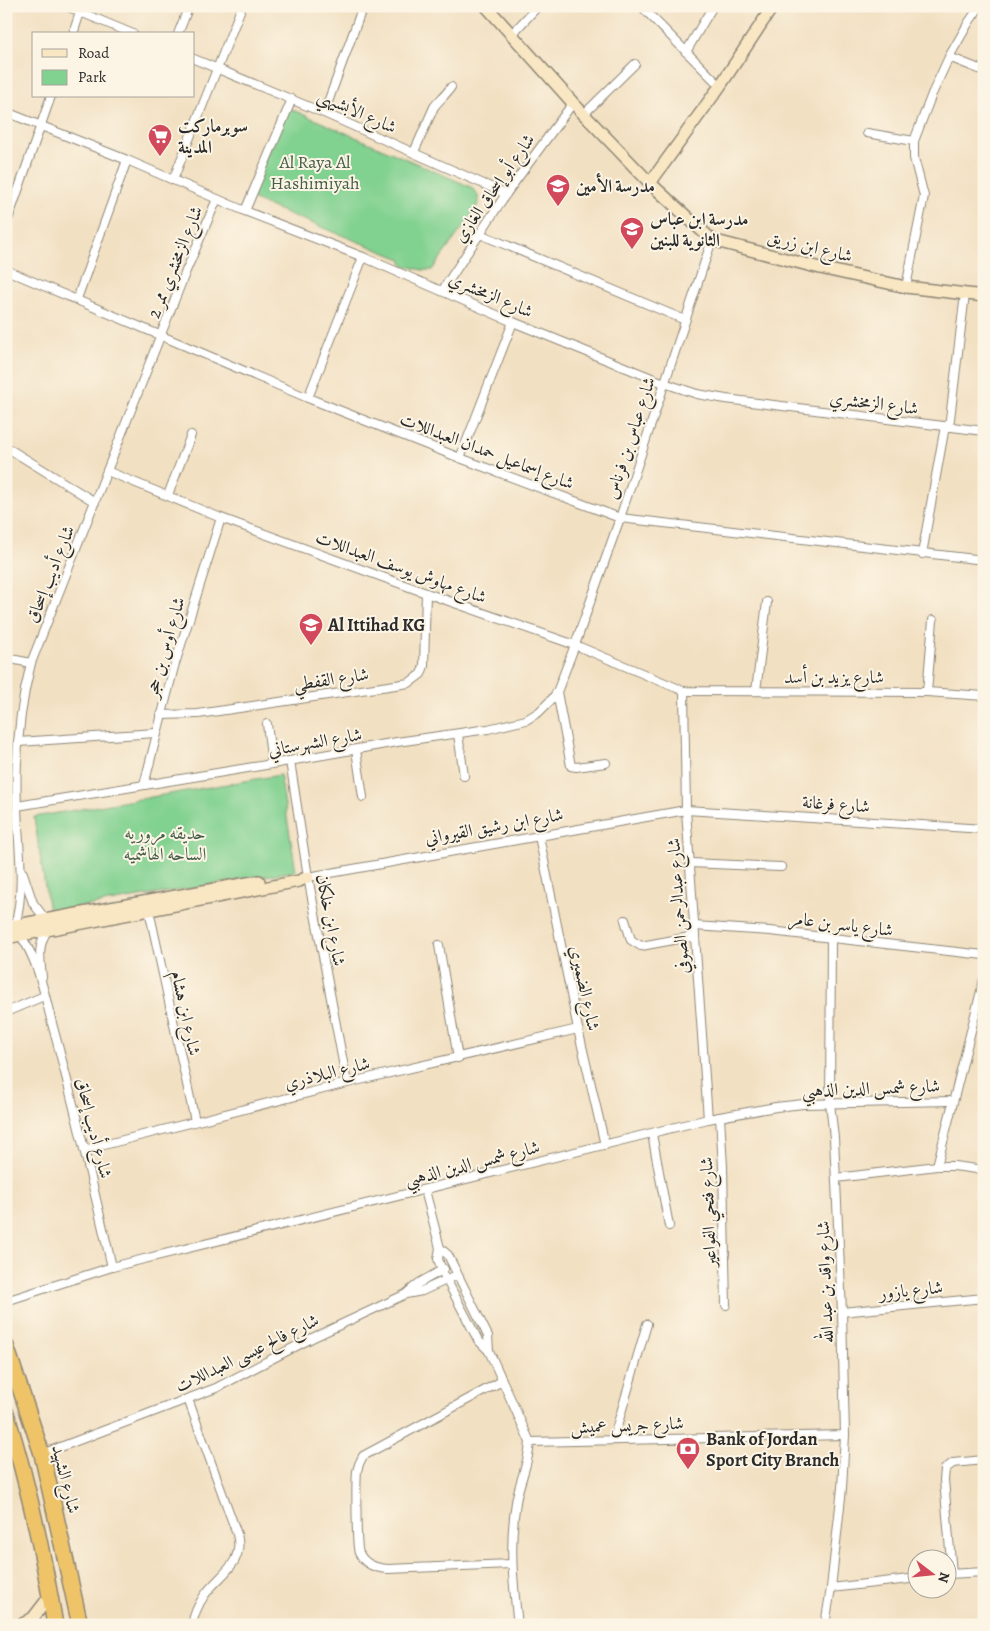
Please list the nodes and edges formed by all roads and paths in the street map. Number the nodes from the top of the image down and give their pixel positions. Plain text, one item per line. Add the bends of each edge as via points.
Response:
1 (66, 6) edge
2 (189, 6) edge
3 (242, 6) edge
4 (363, 6) edge
5 (486, 6) edge
6 (538, 6) edge
7 (713, 6) edge
8 (773, 6) edge
9 (980, 6) edge
10 (81, 9) edge
11 (645, 10) dead end
12 (74, 32) edge
13 (129, 32) edge
14 (179, 32) edge
15 (512, 34) junction
16 (686, 52) junction
17 (949, 57) junction
18 (195, 58) edge
19 (635, 64) dead end
20 (218, 69) junction
21 (984, 71) edge
22 (720, 86) junction
23 (451, 87) dead end
24 (50, 98) edge
25 (292, 99) junction
26 (573, 102) junction
27 (6, 112) edge
28 (324, 113) junction
29 (584, 114) junction
30 (40, 127) junction
31 (866, 133) dead end
32 (914, 142) junction
33 (414, 152) junction
34 (127, 160) junction
35 (173, 180) junction
36 (650, 182) junction
37 (506, 194) junction
38 (217, 199) junction
39 (245, 211) junction
40 (6, 225) edge
41 (480, 234) junction
42 (712, 240) junction
43 (363, 257) junction
44 (6, 270) edge
45 (906, 286) junction
46 (442, 291) junction
47 (965, 294) junction
48 (984, 296) edge
49 (77, 299) junction
50 (685, 320) junction
51 (513, 322) junction
52 (162, 336) junction
53 (664, 383) junction
54 (308, 398) junction
55 (947, 427) junction
56 (984, 431) edge
57 (191, 434) dead end
58 (6, 447) edge
59 (460, 458) junction
60 (107, 471) junction
61 (168, 495) junction
62 (95, 502) junction
63 (221, 518) junction
64 (620, 518) junction
65 (922, 554) junction
66 (984, 560) edge
67 (426, 593) junction
68 (766, 602) dead end
69 (933, 620) dead end
70 (575, 645) junction
71 (6, 658) edge
72 (31, 663) junction
73 (684, 691) junction
74 (756, 691) junction
75 (557, 692) junction
76 (927, 692) junction
77 (984, 696) edge
78 (162, 714) junction
79 (267, 724) dead end
80 (156, 733) junction
81 (458, 734) junction
82 (18, 742) junction
83 (356, 750) junction
84 (290, 761) junction
85 (606, 762) dead end
86 (272, 764) junction
87 (464, 776) dead end
88 (144, 785) junction
89 (363, 798) dead end
90 (17, 806) junction
91 (686, 810) junction
92 (984, 829) edge
93 (539, 836) junction
94 (690, 863) junction
95 (21, 864) junction
96 (781, 867) dead end
97 (308, 877) junction
98 (148, 910) junction
99 (625, 920) dead end
100 (48, 924) junction
101 (694, 926) junction
102 (14, 929) edge
103 (695, 936) junction
104 (6, 938) edge
105 (831, 938) junction
106 (439, 945) dead end
107 (984, 955) edge
108 (984, 979) edge
109 (44, 996) junction
110 (6, 1012) edge
111 (578, 1029) junction
112 (458, 1058) junction
113 (346, 1083) junction
114 (952, 1101) junction
115 (830, 1103) junction
116 (720, 1117) junction
117 (708, 1119) junction
118 (195, 1121) junction
119 (652, 1134) junction
120 (605, 1145) junction
121 (84, 1150) junction
122 (937, 1166) junction
123 (984, 1170) edge
124 (836, 1178) junction
125 (425, 1190) junction
126 (669, 1226) dead end
127 (440, 1248) junction
128 (452, 1265) junction
129 (112, 1267) junction
130 (442, 1270) junction
131 (457, 1275) junction
132 (446, 1280) junction
133 (406, 1294) junction
134 (984, 1298) edge
135 (6, 1301) edge
136 (726, 1305) dead end
137 (842, 1312) junction
138 (647, 1324) dead end
139 (6, 1346) edge
140 (489, 1351) junction
141 (502, 1381) junction
142 (188, 1399) junction
143 (6, 1413) edge
144 (845, 1435) junction
145 (613, 1440) junction
146 (530, 1442) junction
147 (42, 1454) junction
148 (984, 1460) edge
149 (948, 1548) edge
150 (512, 1564) junction
151 (984, 1572) edge
152 (958, 1574) edge
153 (908, 1579) edge
154 (831, 1588) junction
155 (50, 1596) junction
156 (23, 1624) edge
157 (55, 1625) edge
158 (80, 1625) edge
159 (192, 1625) edge
160 (518, 1625) edge
161 (825, 1625) edge

1 - 10 street
2 - 14 street
3 - 20 street
4 - 28 street
5 - 15 street, شارع ابن زريق
6 - 15 street
7 - 16 street
8 - 22 street
9 - 17 street
10 - 12 street
10 - 13 street
11 - 16 street
15 - 26 street, شارع ابن زريق
16 - 22 street
17 - 21 street
17 - 32 street
18 - 20 street, شارع الأبشيهي
19 - 29 street
20 - 25 street, شارع الأبشيهي
20 - 35 street
22 - 36 street
23 - 33 street via 434,107
24 - 30 street
25 - 28 street, شارع الأبشيهي
25 - 39 street
26 - 29 street, شارع ابن زريق
26 - 37 street, شارع أبو إسحاق الغازي
27 - 30 street, شارع الزمخشري
28 - 33 street, شارع الأبشيهي
29 - 36 street, شارع ابن زريق
30 - 34 street, شارع الزمخشري
30 - 40 street
31 - 32 street
32 - 45 street via 914,158 924,196
33 - 37 street, شارع الأبشيهي
34 - 35 street, شارع الزمخشري
34 - 49 street
35 - 38 street, شارع الزمخشري
36 - 42 street, شارع ابن زريق
37 - 41 street, شارع أبو إسحاق الغازي
38 - 39 street, شارع الزمخشري
38 - 52 street, شارع الزمخشري ممر 2
39 - 43 street, شارع الزمخشري
41 - 46 street, شارع أبو إسحاق الغازي
41 - 50 street
42 - 45 street, شارع ابن زريق
42 - 50 street, شارع عباس بن فرناس
43 - 46 street, شارع الزمخشري
43 - 54 street
44 - 49 street, شارع إسماعيل حمدان العبداللات
45 - 47 street, شارع ابن زريق
46 - 51 street, شارع الزمخشري
47 - 48 street, شارع ابن زريق
47 - 55 street
49 - 52 street, شارع إسماعيل حمدان العبداللات
50 - 53 street, شارع عباس بن فرناس
51 - 53 street, شارع الزمخشري
51 - 59 street
52 - 54 street, شارع إسماعيل حمدان العبداللات
52 - 60 street, شارع أديب إسحاق
53 - 55 street, شارع الزمخشري via 726,399
53 - 64 street, شارع عباس بن فرناس
54 - 59 street, شارع إسماعيل حمدان العبداللات
55 - 56 street, شارع الزمخشري
55 - 65 street
57 - 61 street
58 - 62 street
59 - 64 street, شارع إسماعيل حمدان العبداللات
60 - 61 street, شارع مهاوش يوسف العبداللات
60 - 62 street, شارع أديب إسحاق
61 - 63 street, شارع مهاوش يوسف العبداللات
62 - 72 street, شارع أديب إسحاق
63 - 67 street, شارع مهاوش يوسف العبداللات
63 - 78 street, شارع أوس بن حجر via 188,617
64 - 65 street, شارع إسماعيل حمدان العبداللات
64 - 70 street, شارع عباس بن فرناس
65 - 66 street, شارع إسماعيل حمدان العبداللات
67 - 70 street, شارع مهاوش يوسف العبداللات
67 - 78 street, شارع القفطي via 424,666 421,674 409,683 198,714
68 - 74 street
69 - 76 street
70 - 73 street, شارع مهاوش يوسف العبداللات
70 - 75 street, شارع الشهرستاني
71 - 72 street
72 - 82 street, شارع أديب إسحاق
73 - 74 street, شارع يزيد بن أسد
73 - 91 street, شارع عبدالرحمن الصوفي
74 - 76 street, شارع يزيد بن أسد
75 - 81 street, شارع الشهرستاني via 552,700 526,720
75 - 85 street via 571,766
76 - 77 street, شارع يزيد بن أسد
78 - 80 street, شارع أوس بن حجر
79 - 86 street
80 - 82 street
80 - 88 street, شارع أوس بن حجر
81 - 83 street, شارع الشهرستاني
81 - 87 street
82 - 90 street, شارع أديب إسحاق
83 - 84 street, شارع الشهرستاني
83 - 89 street
84 - 86 street, شارع الشهرستاني
84 - 97 street, شارع ابن خلكان
86 - 88 street, شارع الشهرستاني
88 - 90 street, شارع الشهرستاني
90 - 95 street, شارع أديب إسحاق
91 - 92 street, شارع فرغانة
91 - 93 street, شارع ابن رشيق القيرواني
91 - 94 street, شارع عبدالرحمن الصوفي
93 - 97 street, شارع ابن رشيق القيرواني
93 - 111 street, شارع الضميري
94 - 96 street
94 - 101 street, شارع عبدالرحمن الصوفي
95 - 100 street, شارع أديب إسحاق via 33,903
95 - 102 street, شارع أديب إسحاق via 20,904
97 - 98 street, شارع ابن رشيق القيرواني
97 - 100 street, شارع ابن رشيق القيرواني via 295,874
97 - 113 street, شارع ابن خلكان
98 - 100 street, شارع ابن رشيق القيرواني
98 - 118 street, شارع ابن هشام
99 - 103 street via 631,940 641,946
100 - 102 street
100 - 109 street, شارع أديب إسحاق via 40,948
101 - 103 street, شارع عبدالرحمن الصوفي
101 - 105 street, شارع ياسر بن عامر
102 - 104 street
102 - 109 street, شارع أديب إسحاق via 29,948
103 - 117 street, شارع عبدالرحمن الصوفي
105 - 107 street, شارع ياسر بن عامر
105 - 115 street, شارع واقد بن عبد الله
106 - 112 street
108 - 114 street
109 - 110 street
109 - 121 street, شارع أديب إسحاق
111 - 112 street, شارع البلاذري
111 - 120 street, شارع الضميري
112 - 113 street, شارع البلاذري
113 - 118 street, شارع البلاذري
114 - 115 street, شارع شمس الدين الذهبي
114 - 122 street
115 - 116 street, شارع شمس الدين الذهبي via 776,1107
115 - 124 street, شارع واقد بن عبد الله
116 - 117 street, شارع شمس الدين الذهبي
116 - 136 street, شارع فتحي الفواعير
117 - 119 street, شارع شمس الدين الذهبي
118 - 121 street, شارع البلاذري
119 - 120 street, شارع شمس الدين الذهبي
119 - 126 street
120 - 125 street, شارع شمس الدين الذهبي
121 - 129 street, شارع أديب إسحاق
122 - 123 street
122 - 124 street
124 - 137 street, شارع واقد بن عبد الله
125 - 127 street
125 - 129 street, شارع شمس الدين الذهبي
127 - 128 street
127 - 130 street via 438,1259
128 - 130 street, شارع فالح عيسى العبداللات
128 - 131 street
129 - 135 street, شارع شمس الدين الذهبي
130 - 132 street
130 - 133 street, شارع فالح عيسى العبداللات
131 - 132 street, شارع فالح عيسى العبداللات
131 - 140 street via 488,1336
132 - 133 street, شارع فالح عيسى العبداللات
132 - 140 street via 478,1340
133 - 142 street, شارع فالح عيسى العبداللات
134 - 137 street, شارع يازور
137 - 144 street, شارع واقد بن عبد الله
138 - 145 street
139 - 147 highway, شارع الشهيد
140 - 141 street
141 - 146 street
141 - 150 street via 363,1456 356,1480 358,1552 365,1562 376,1568
142 - 147 street, شارع فالح عيسى العبداللات
142 - 159 street via 237,1534 239,1549 234,1563 198,1605
143 - 155 highway via 26,1481
144 - 145 street, شارع جريس عميش
144 - 154 street, شارع واقد بن عبد الله
145 - 146 street, شارع جريس عميش
146 - 150 street via 516,1499
147 - 158 highway, شارع الشهيد
148 - 149 street via 953,1463 945,1469
150 - 160 street
151 - 152 street
153 - 154 street
154 - 161 street, شارع واقد بن عبد الله
155 - 156 street via 38,1613
155 - 157 highway

